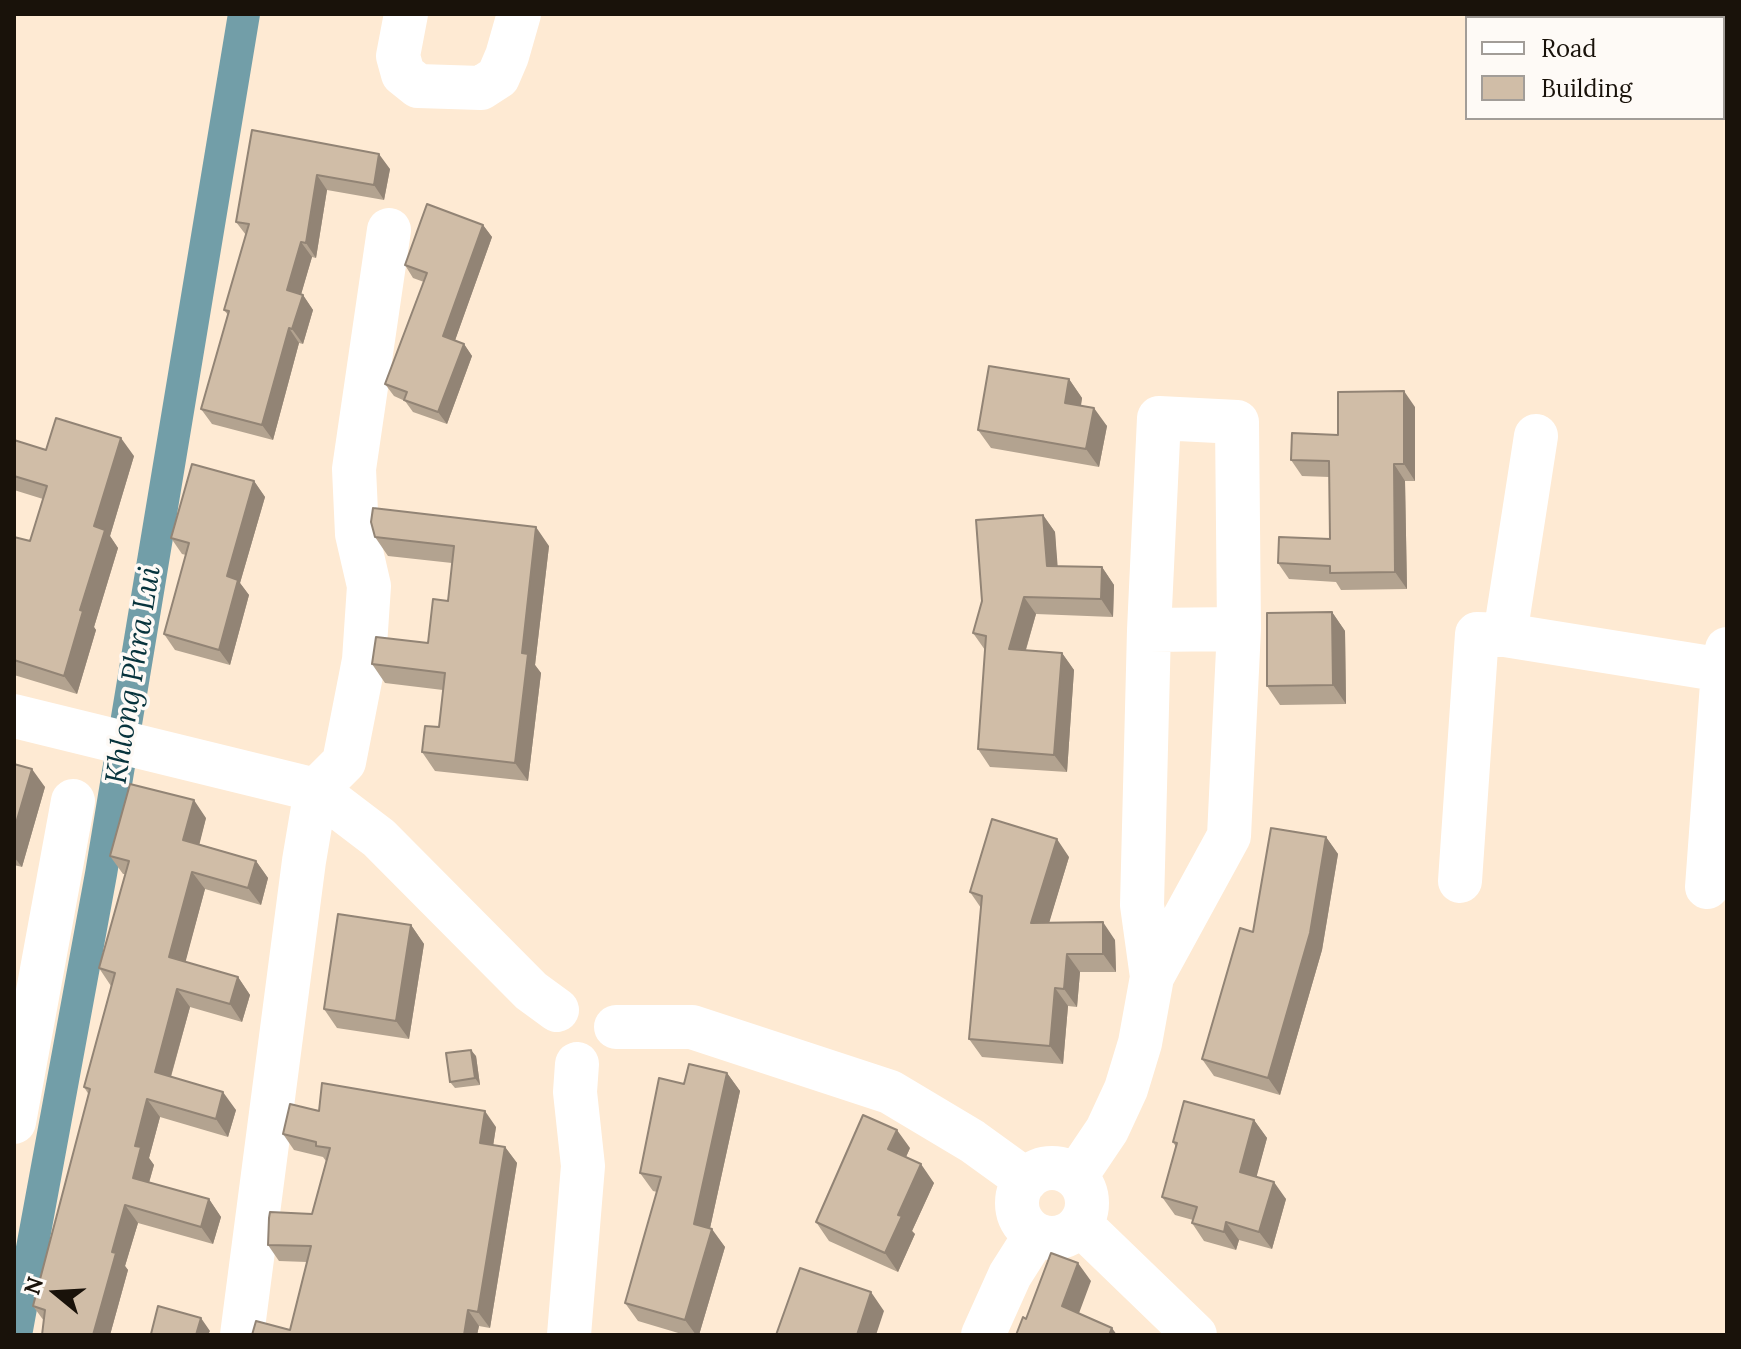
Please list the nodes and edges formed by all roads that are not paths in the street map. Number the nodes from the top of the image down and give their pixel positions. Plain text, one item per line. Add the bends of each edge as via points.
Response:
1 (406, 14) edge
2 (519, 14) edge
3 (389, 230) dead end
4 (1536, 436) dead end
5 (1239, 629) junction
6 (1149, 630) junction
7 (1505, 635) junction
8 (1726, 663) edge
9 (14, 716) edge
10 (316, 790) junction
11 (73, 801) dead end
12 (1460, 881) dead end
13 (1707, 887) dead end
14 (1152, 977) junction
15 (557, 1010) junction
16 (23, 1022) edge
17 (616, 1027) junction
18 (577, 1064) junction
19 (14, 1122) edge
20 (1076, 1176) junction
21 (1026, 1180) junction
22 (1080, 1224) junction
23 (1036, 1234) junction
24 (242, 1335) edge
25 (569, 1335) edge
26 (983, 1335) edge
27 (1195, 1335) edge

1 - 2 street via 398,56 403,74 418,86 481,88 498,77
3 - 10 street via 354,469 357,534 369,586 364,660 344,762
4 - 7 street
5 - 6 street
5 - 6 street via 1237,422 1159,418
5 - 14 street via 1229,836
6 - 14 street via 1142,905
7 - 8 street
7 - 12 street via 1477,634
8 - 13 street
9 - 10 street
10 - 15 street via 379,838 531,991
10 - 24 street
11 - 16 street
14 - 20 street via 1126,1089
15 - 17 street via 575,998 596,999 612,1013
15 - 18 street via 552,1042
16 - 19 street
17 - 18 street via 607,1054 599,1061
17 - 21 street via 692,1027 890,1092
18 - 25 street via 583,1166
20 - 21 street via 1044,1168
20 - 22 street via 1087,1196
21 - 23 street via 1018,1210
22 - 23 street via 1057,1238
22 - 27 street
23 - 26 street

